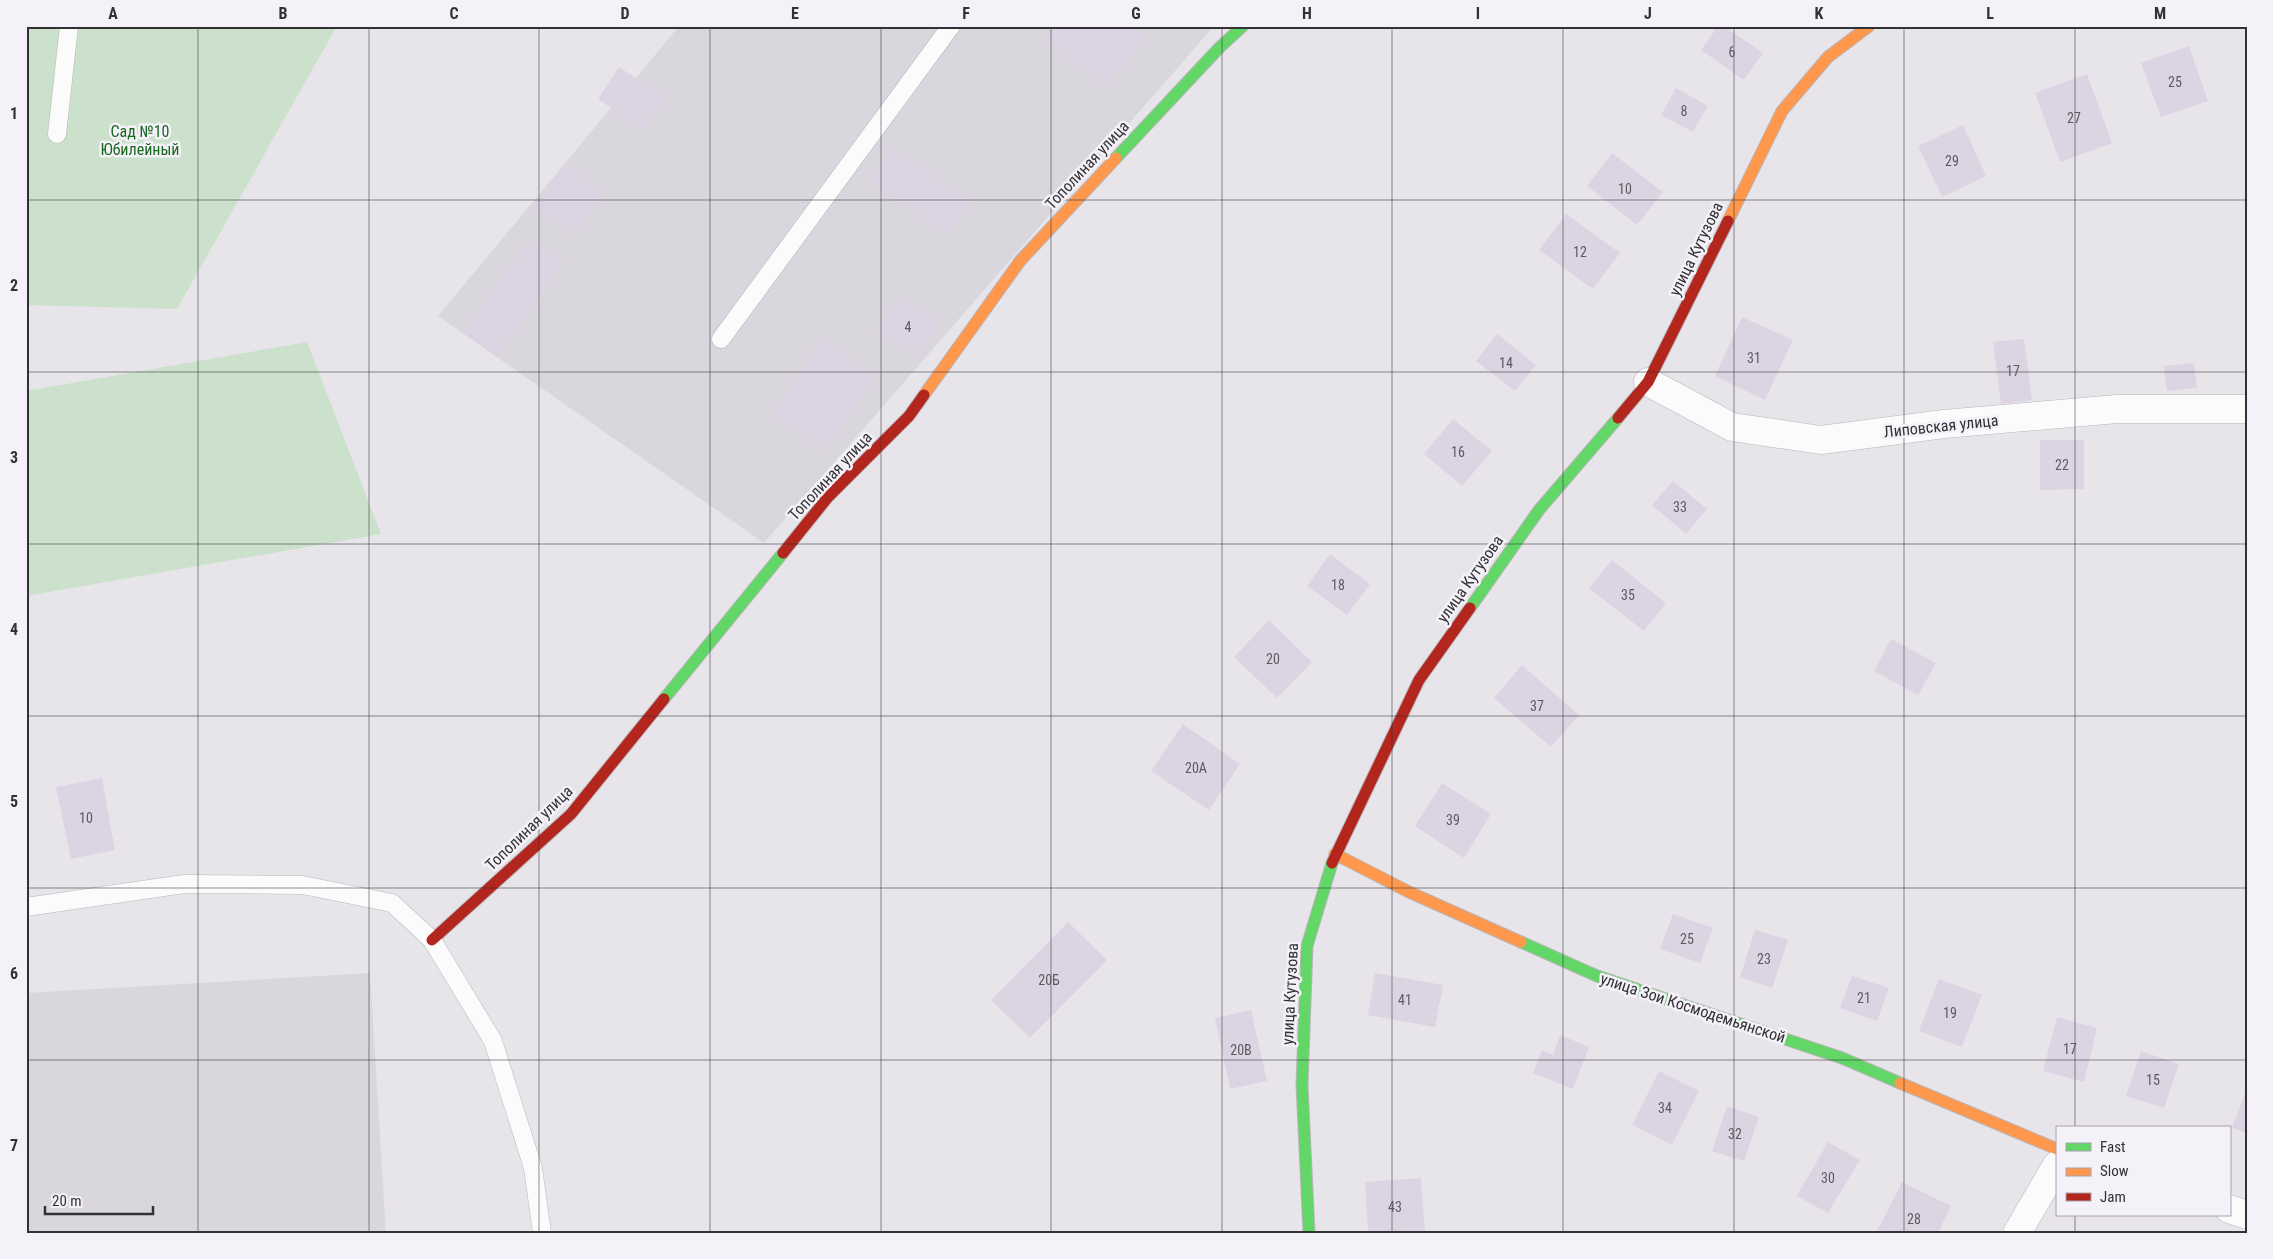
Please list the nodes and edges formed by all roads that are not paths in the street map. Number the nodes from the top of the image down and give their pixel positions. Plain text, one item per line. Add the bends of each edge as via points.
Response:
1 (69, 26) edge
2 (951, 26) edge
3 (1243, 26) edge
4 (1868, 26) edge
5 (57, 134) dead end
6 (721, 338) dead end
7 (1648, 382) junction
8 (2247, 409) edge
9 (1335, 854) junction
10 (26, 907) edge
11 (432, 940) junction
12 (2056, 1149) edge
13 (2056, 1167) edge
14 (2230, 1209) edge
15 (2247, 1215) edge
16 (542, 1233) edge
17 (1309, 1233) edge
18 (2017, 1233) edge

1 - 5 lane
2 - 6 lane
3 - 11 street, Тополиная улица via 1020,261 909,416 828,497 571,814
4 - 7 street, улица Кутузова via 1828,58 1782,111
7 - 8 street, Липовская улица via 1732,427 1821,440 1944,424 2117,409
7 - 9 street, улица Кутузова via 1540,510 1419,680
9 - 12 street, улица Зои Космодемьянской via 1408,892 1597,976 1842,1058
9 - 17 street, улица Кутузова via 1306,946 1302,1085
10 - 11 lane via 184,884 303,885 392,903
11 - 16 lane via 493,1041 533,1168
13 - 18 street
14 - 15 street

